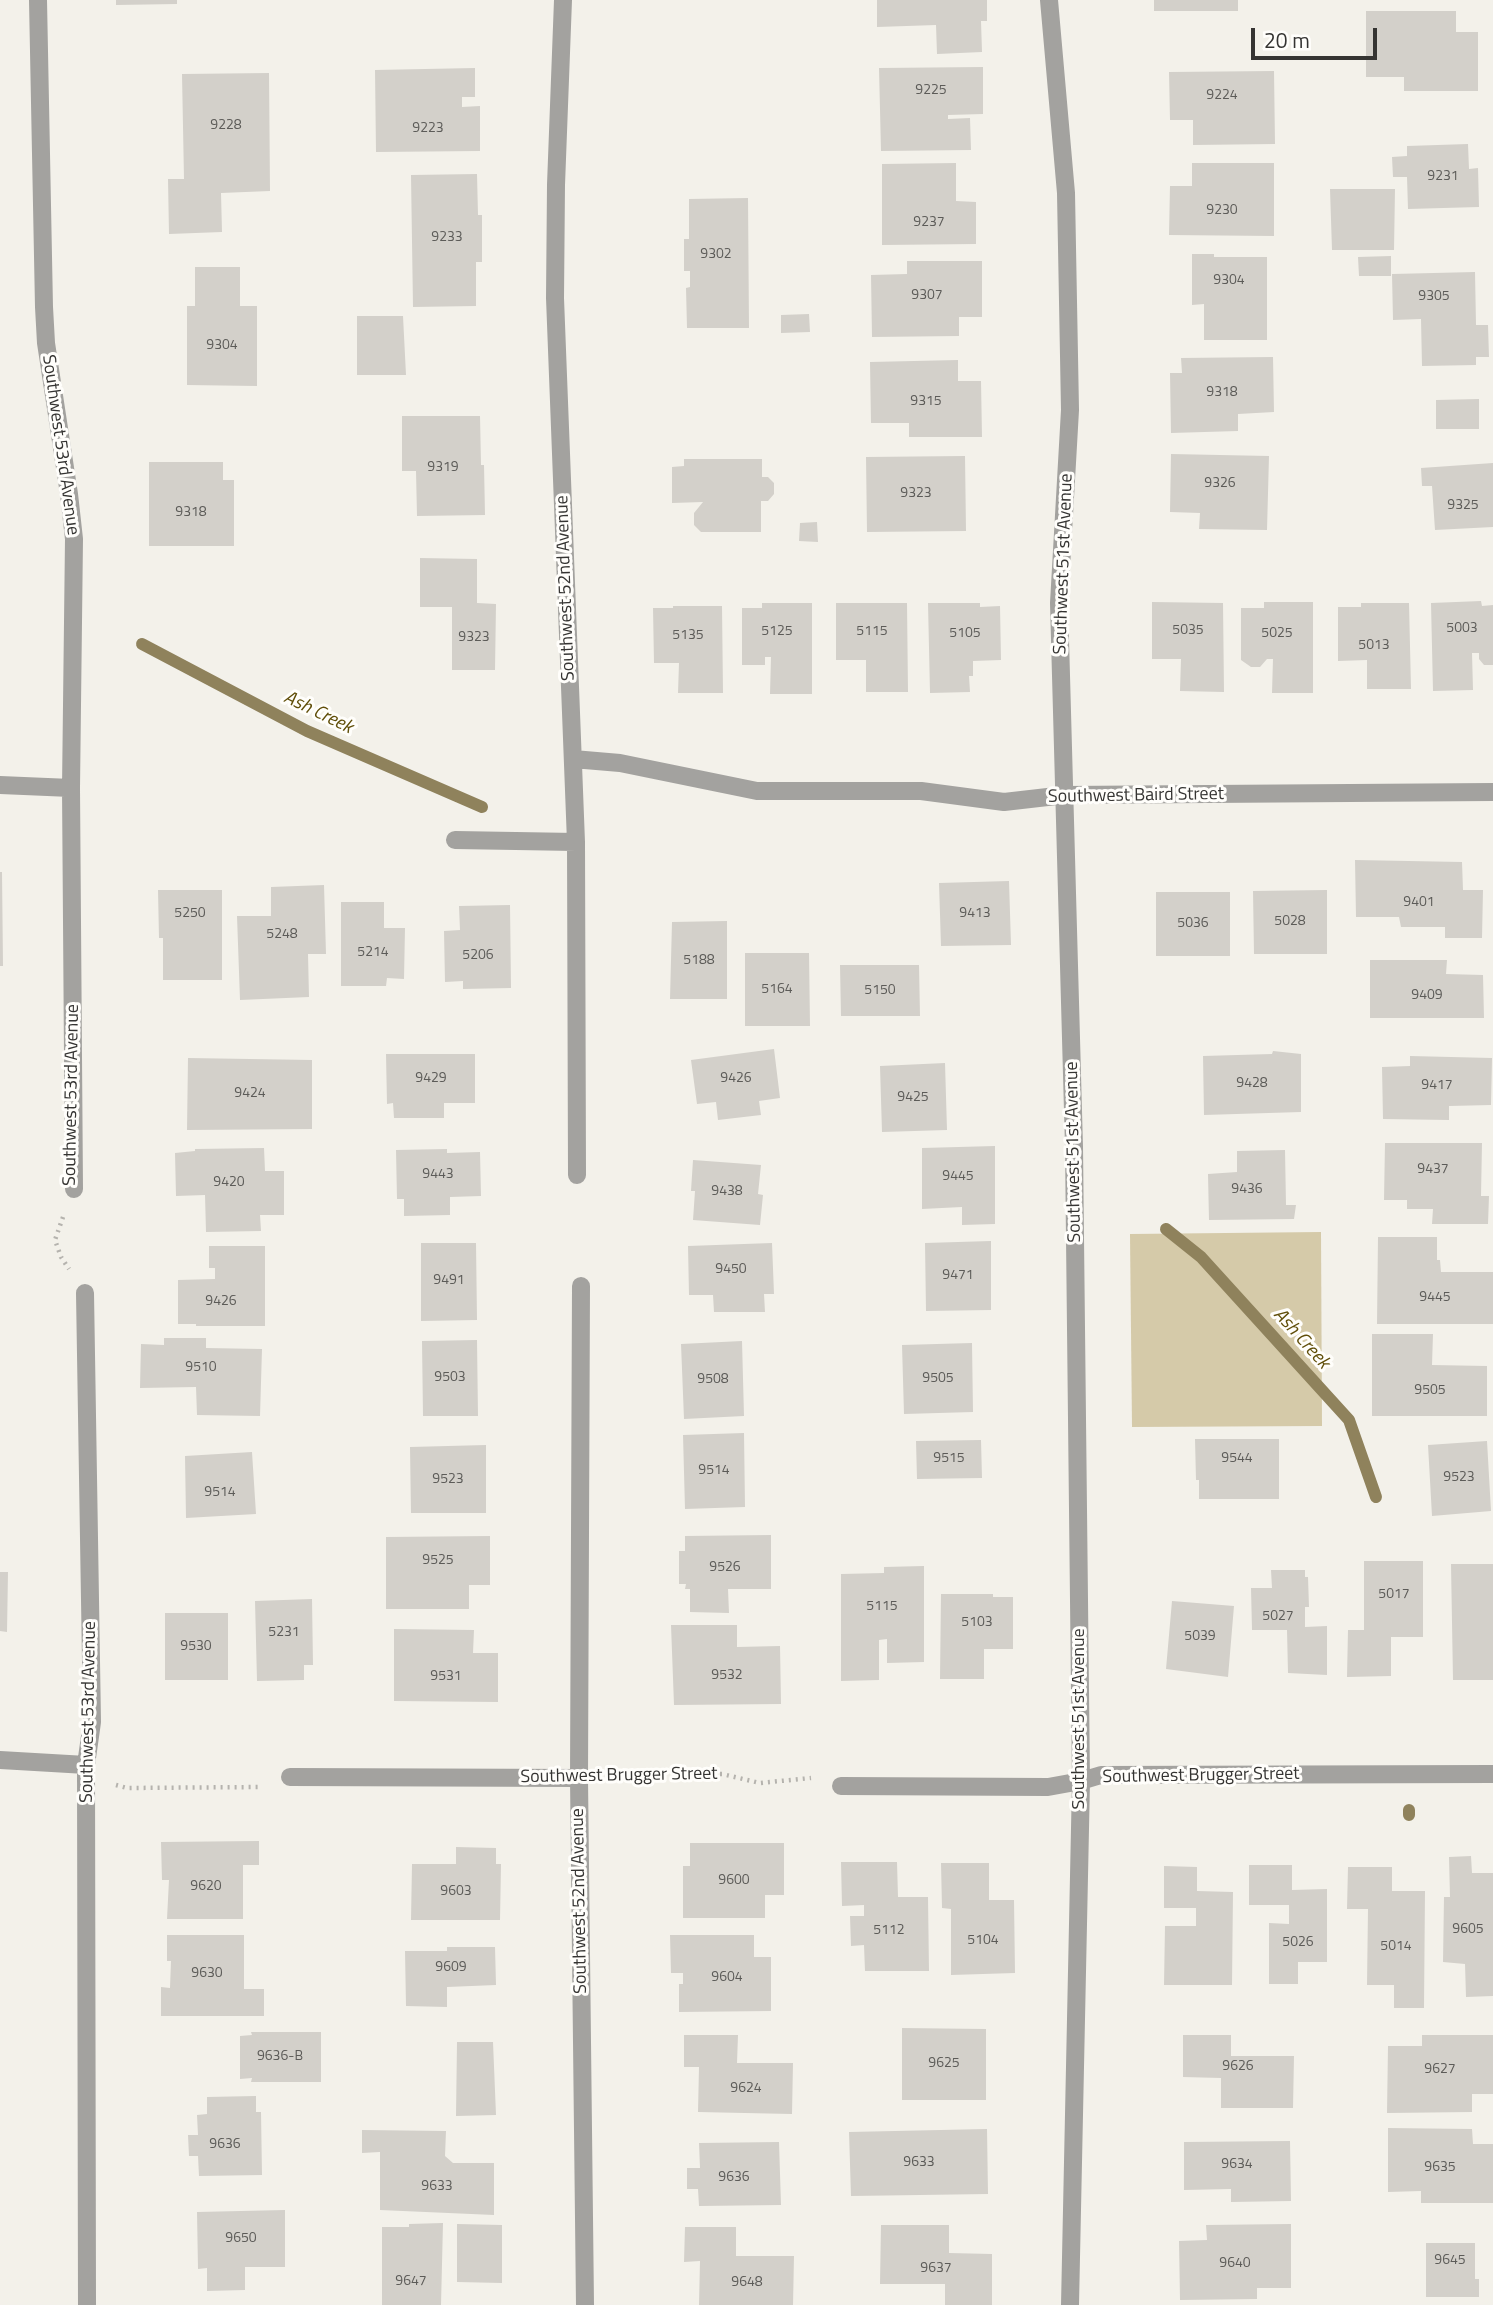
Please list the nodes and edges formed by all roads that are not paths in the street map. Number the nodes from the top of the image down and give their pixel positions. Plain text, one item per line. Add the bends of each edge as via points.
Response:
1 (38, 0) edge
2 (563, 0) edge
3 (1049, 0) edge
4 (573, 759) junction
5 (0, 785) edge
6 (71, 788) junction
7 (1493, 792) edge
8 (1065, 795) junction
9 (455, 841) dead end
10 (576, 842) junction
11 (576, 1175) dead end
12 (74, 1189) road end
13 (581, 1286) dead end
14 (85, 1293) road end
15 (0, 1760) edge
16 (86, 1765) junction
17 (1493, 1774) edge
18 (290, 1776) road end
19 (579, 1778) junction
20 (1081, 1782) junction
21 (841, 1786) road end
22 (87, 2305) edge
23 (585, 2305) edge
24 (1070, 2305) edge

1 - 6 street, Southwest 53rd Avenue via 46,342 74,540
2 - 4 street, Southwest 52nd Avenue via 555,298
3 - 8 street, Southwest 51st Avenue via 1066,193 1070,410 1059,603
4 - 8 street, Southwest Baird Street via 620,763 757,790 921,791 1004,803
4 - 10 street, Southwest 52nd Avenue
5 - 6 street
6 - 12 street, Southwest 53rd Avenue
7 - 8 street, Southwest Baird Street
8 - 20 street, Southwest 51st Avenue
9 - 10 street
10 - 11 street, Southwest 52nd Avenue
13 - 19 street, Southwest 52nd Avenue
14 - 16 street, Southwest 53rd Avenue via 92,1722
15 - 16 street
16 - 22 street, Southwest 53rd Avenue
17 - 20 street, Southwest Brugger Street via 1101,1775
18 - 19 street, Southwest Brugger Street
19 - 23 street, Southwest 52nd Avenue
20 - 21 street, Southwest Brugger Street via 1048,1787
20 - 24 street, Southwest 51st Avenue

